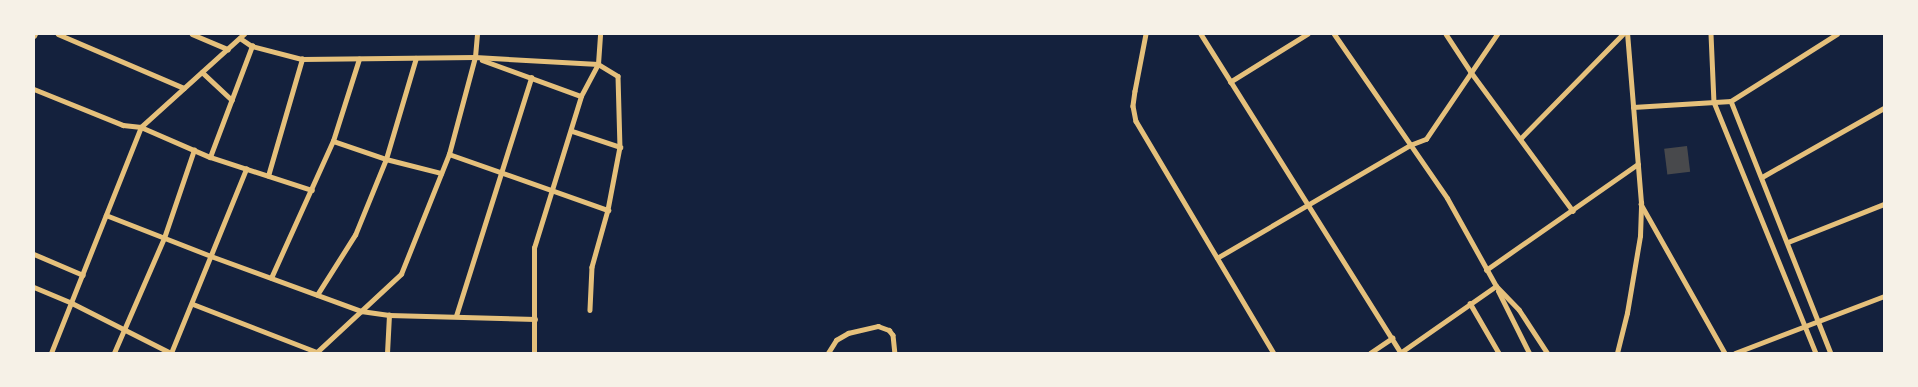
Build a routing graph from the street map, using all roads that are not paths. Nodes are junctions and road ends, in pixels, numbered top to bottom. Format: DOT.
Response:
graph roads {
  1 [pos="58,34"];
  2 [pos="192,34"];
  3 [pos="477,34"];
  4 [pos="600,34"];
  5 [pos="1146,34"];
  6 [pos="1200,34"];
  7 [pos="1307,34"];
  8 [pos="1334,34"];
  9 [pos="1446,34"];
  10 [pos="1497,34"];
  11 [pos="1625,34"];
  12 [pos="1711,34"];
  13 [pos="1837,34"];
  14 [pos="242,36"];
  15 [pos="252,46"];
  16 [pos="228,48"];
  17 [pos="416,58"];
  18 [pos="476,58"];
  19 [pos="302,59"];
  20 [pos="359,59"];
  21 [pos="598,64"];
  22 [pos="202,72"];
  23 [pos="1471,72"];
  24 [pos="531,78"];
  25 [pos="1230,82"];
  26 [pos="184,88"];
  27 [pos="34,89"];
  28 [pos="581,96"];
  29 [pos="232,100"];
  30 [pos="1731,101"];
  31 [pos="1714,102"];
  32 [pos="1633,107"];
  33 [pos="1884,108"];
  34 [pos="141,127"];
  35 [pos="572,131"];
  36 [pos="1521,138"];
  37 [pos="333,141"];
  38 [pos="1410,145"];
  39 [pos="620,147"];
  40 [pos="194,150"];
  41 [pos="449,154"];
  42 [pos="210,157"];
  43 [pos="386,159"];
  44 [pos="1638,164"];
  45 [pos="246,169"];
  46 [pos="501,172"];
  47 [pos="441,173"];
  48 [pos="268,176"];
  49 [pos="1762,177"];
  50 [pos="312,190"];
  51 [pos="553,190"];
  52 [pos="1640,203"];
  53 [pos="1884,204"];
  54 [pos="1307,206"];
  55 [pos="608,210"];
  56 [pos="1573,211"];
  57 [pos="106,215"];
  58 [pos="164,238"];
  59 [pos="1788,242"];
  60 [pos="34,254"];
  61 [pos="211,256"];
  62 [pos="1216,258"];
  63 [pos="1486,270"];
  64 [pos="83,275"];
  65 [pos="271,278"];
  66 [pos="1496,286"];
  67 [pos="34,287"];
  68 [pos="317,295"];
  69 [pos="1884,296"];
  70 [pos="72,303"];
  71 [pos="1470,303"];
  72 [pos="193,304"];
  73 [pos="590,310"];
  74 [pos="361,312"];
  75 [pos="389,315"];
  76 [pos="456,316"];
  77 [pos="535,319"];
  78 [pos="1818,322"];
  79 [pos="1806,327"];
  80 [pos="123,329"];
  81 [pos="1392,338"];
  82 [pos="51,353"];
  83 [pos="114,353"];
  84 [pos="172,353"];
  85 [pos="316,353"];
  86 [pos="387,353"];
  87 [pos="534,353"];
  88 [pos="828,353"];
  89 [pos="895,353"];
  90 [pos="1274,353"];
  91 [pos="1370,353"];
  92 [pos="1400,353"];
  93 [pos="1499,353"];
  94 [pos="1529,353"];
  95 [pos="1547,353"];
  96 [pos="1617,353"];
  97 [pos="1725,353"];
  98 [pos="1735,353"];
  99 [pos="1816,353"];
  100 [pos="1830,353"];
  1 -- 26 [label="street"];
  2 -- 16 [label="street"];
  3 -- 18 [label="street"];
  4 -- 21 [label="street"];
  5 -- 62 [label="street"];
  6 -- 25 [label="street"];
  7 -- 25 [label="street"];
  8 -- 38 [label="street"];
  9 -- 23 [label="street"];
  10 -- 23 [label="street"];
  11 -- 32 [label="street"];
  11 -- 36 [label="street"];
  12 -- 31 [label="street"];
  13 -- 30 [label="street"];
  14 -- 15 [label="street"];
  14 -- 16 [label="street"];
  15 -- 19 [label="street"];
  15 -- 29 [label="street"];
  16 -- 22 [label="street"];
  17 -- 18 [label="street"];
  17 -- 20 [label="street"];
  17 -- 43 [label="street"];
  18 -- 21 [label="street"];
  18 -- 24 [label="street"];
  18 -- 41 [label="street"];
  19 -- 20 [label="street"];
  19 -- 48 [label="street"];
  20 -- 37 [label="street"];
  21 -- 28 [label="street"];
  21 -- 39 [label="street"];
  22 -- 26 [label="street"];
  22 -- 29 [label="street"];
  23 -- 36 [label="street"];
  23 -- 38 [label="street"];
  24 -- 28 [label="street"];
  24 -- 46 [label="street"];
  25 -- 54 [label="street"];
  26 -- 34 [label="street"];
  27 -- 34 [label="street"];
  28 -- 35 [label="street"];
  29 -- 42 [label="street"];
  30 -- 31 [label="street"];
  30 -- 49 [label="street"];
  31 -- 32 [label="street"];
  31 -- 79 [label="street"];
  32 -- 44 [label="street"];
  33 -- 49 [label="street"];
  34 -- 40 [label="street"];
  34 -- 57 [label="street"];
  35 -- 39 [label="street"];
  35 -- 51 [label="street"];
  36 -- 56 [label="street"];
  37 -- 43 [label="street"];
  37 -- 50 [label="street"];
  38 -- 54 [label="street"];
  38 -- 63 [label="street"];
  39 -- 55 [label="street"];
  40 -- 42 [label="street"];
  40 -- 58 [label="street"];
  41 -- 46 [label="street"];
  41 -- 47 [label="street"];
  42 -- 45 [label="street"];
  43 -- 47 [label="street"];
  43 -- 68 [label="street"];
  44 -- 52 [label="street"];
  44 -- 56 [label="street"];
  45 -- 48 [label="street"];
  45 -- 61 [label="street"];
  46 -- 51 [label="street"];
  46 -- 76 [label="street"];
  47 -- 74 [label="street"];
  48 -- 50 [label="street"];
  49 -- 59 [label="street"];
  50 -- 65 [label="street"];
  51 -- 55 [label="street"];
  51 -- 77 [label="street"];
  52 -- 96 [label="street"];
  52 -- 97 [label="street"];
  53 -- 59 [label="street"];
  54 -- 62 [label="street"];
  54 -- 81 [label="street"];
  55 -- 73 [label="street"];
  56 -- 63 [label="street"];
  57 -- 58 [label="street"];
  57 -- 64 [label="street"];
  58 -- 61 [label="street"];
  58 -- 80 [label="street"];
  59 -- 78 [label="street"];
  60 -- 64 [label="street"];
  61 -- 65 [label="street"];
  61 -- 72 [label="street"];
  62 -- 90 [label="street"];
  63 -- 66 [label="street"];
  64 -- 70 [label="street"];
  65 -- 68 [label="street"];
  66 -- 71 [label="street"];
  66 -- 94 [label="street"];
  66 -- 95 [label="street"];
  67 -- 70 [label="street"];
  68 -- 74 [label="street"];
  69 -- 78 [label="street"];
  70 -- 80 [label="street"];
  70 -- 82 [label="street"];
  71 -- 92 [label="street"];
  71 -- 93 [label="street"];
  72 -- 84 [label="street"];
  72 -- 85 [label="street"];
  74 -- 75 [label="street"];
  74 -- 85 [label="street"];
  75 -- 76 [label="street"];
  75 -- 86 [label="street"];
  76 -- 77 [label="street"];
  77 -- 87 [label="street"];
  78 -- 79 [label="street"];
  78 -- 100 [label="street"];
  79 -- 98 [label="street"];
  79 -- 99 [label="street"];
  80 -- 83 [label="street"];
  80 -- 84 [label="street"];
  81 -- 91 [label="street"];
  81 -- 92 [label="street"];
  88 -- 89 [label="street"];
}
